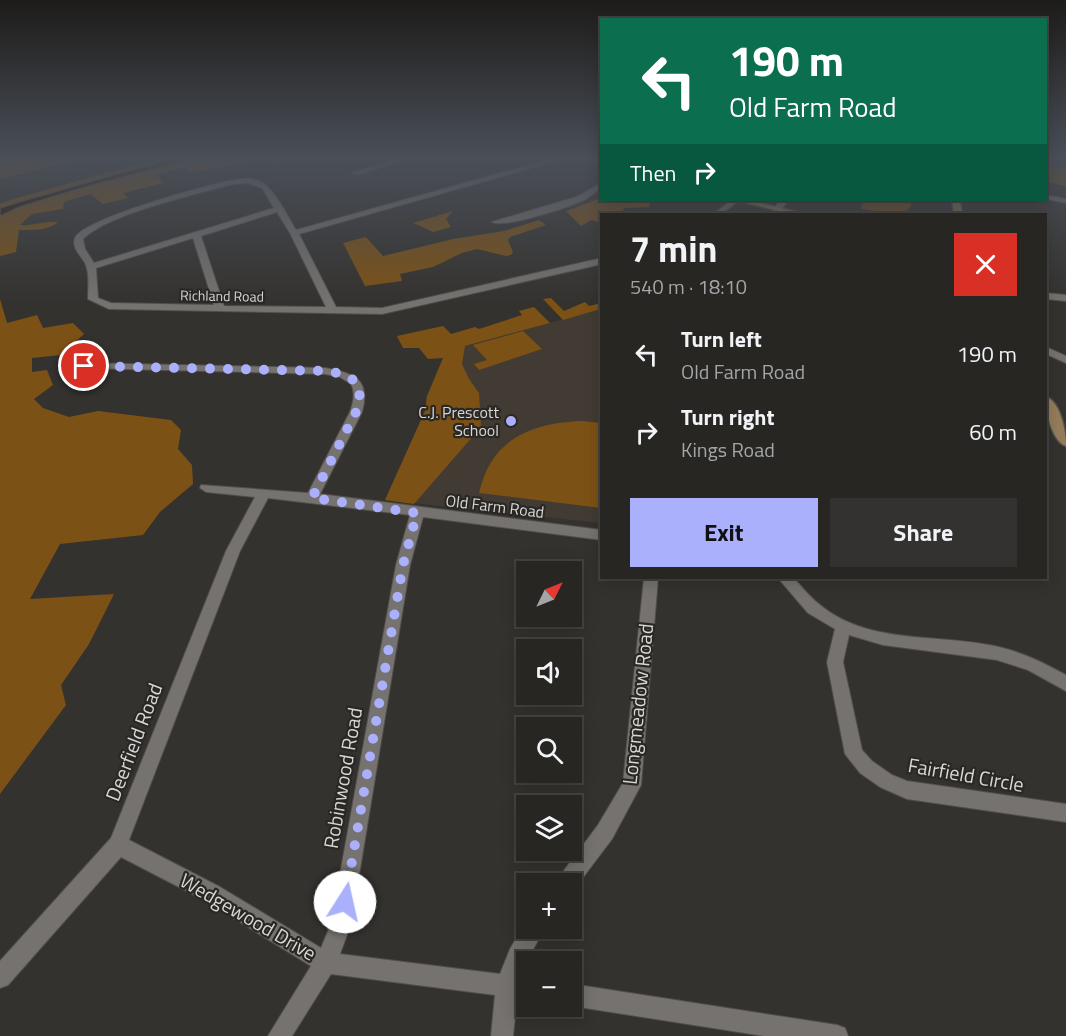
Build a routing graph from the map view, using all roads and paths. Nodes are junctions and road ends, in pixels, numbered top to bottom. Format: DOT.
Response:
graph roads {
  1 [pos="156,205"];
  2 [pos="278,205"];
  3 [pos="395,205"];
  4 [pos="559,205"];
  5 [pos="764,205"];
  6 [pos="780,205"];
  7 [pos="777,208"];
  8 [pos="280,209"];
  9 [pos="797,213"];
  10 [pos="496,222"];
  11 [pos="294,233"];
  12 [pos="197,236"];
  13 [pos="600,261"];
  14 [pos="91,267"];
  15 [pos="1047,296"];
  16 [pos="1066,298"];
  17 [pos="220,309"];
  18 [pos="333,311"];
  19 [pos="1047,350"];
  20 [pos="1066,360"];
  21 [pos="84,366"];
  22 [pos="1047,403"];
  23 [pos="1066,442"];
  24 [pos="206,488"];
  25 [pos="264,493"];
  26 [pos="312,498"];
  27 [pos="417,513"];
  28 [pos="600,535"];
  29 [pos="651,579"];
  30 [pos="786,579"];
  31 [pos="843,628"];
  32 [pos="1066,684"];
  33 [pos="1066,813"];
  34 [pos="118,845"];
  35 [pos="574,873"];
  36 [pos="326,963"];
  37 [pos="0,977"];
  38 [pos="516,986"];
  39 [pos="516,989"];
  40 [pos="582,996"];
  41 [pos="279,1036"];
  42 [pos="501,1036"];
  43 [pos="837,1036"];
  1 -- 14 [label="street, Richland Road"];
  2 -- 8 [label="street, Richland Road"];
  3 -- 11 [label="street"];
  4 -- 10 [label="street"];
  5 -- 7 [label="main road"];
  6 -- 7 [label="street"];
  7 -- 9 [label="main road"];
  8 -- 11 [label="street"];
  8 -- 12 [label="street"];
  11 -- 18 [label="street"];
  12 -- 14 [label="street"];
  12 -- 17 [label="street"];
  13 -- 18 [label="street, Richland Road"];
  14 -- 17 [label="street, Richland Road"];
  15 -- 16 [label="street"];
  17 -- 18 [label="street, Richland Road"];
  19 -- 20 [label="street"];
  21 -- 26 [label="street"];
  22 -- 23 [label="main road"];
  24 -- 25 [label="street, Old Farm Road"];
  25 -- 26 [label="street, Old Farm Road"];
  25 -- 34 [label="street, Deerfield Road"];
  26 -- 27 [label="street, Old Farm Road"];
  27 -- 28 [label="street, Old Farm Road"];
  27 -- 36 [label="street, Robinwood Road"];
  29 -- 35 [label="street, Longmeadow Road"];
  30 -- 31 [label="street"];
  31 -- 32 [label="street"];
  31 -- 33 [label="street, Fairfield Circle"];
  34 -- 36 [label="street, Wedgewood Drive"];
  34 -- 37 [label="street, Deerfield Road"];
  36 -- 38 [label="street, Wedgewood Drive"];
  36 -- 41 [label="street, Robinwood Road"];
  39 -- 42 [label="street"];
  40 -- 43 [label="street"];
}
